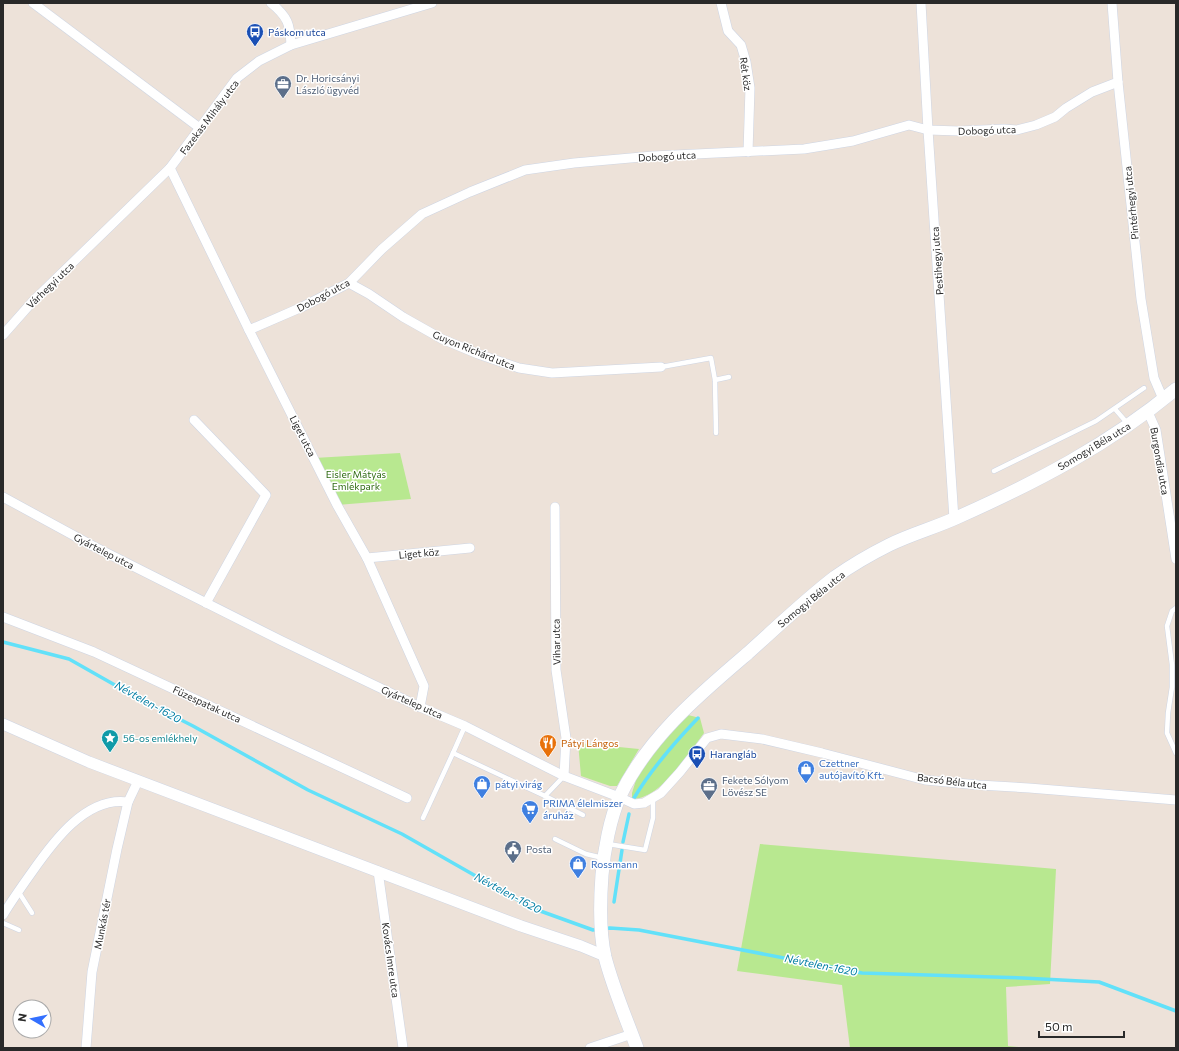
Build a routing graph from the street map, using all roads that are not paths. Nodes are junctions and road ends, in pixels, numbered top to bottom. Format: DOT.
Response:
graph roads {
  1 [pos="34,3"];
  2 [pos="271,3"];
  3 [pos="432,3"];
  4 [pos="720,3"];
  5 [pos="921,3"];
  6 [pos="1112,3"];
  7 [pos="291,46"];
  8 [pos="1118,82"];
  9 [pos="201,129"];
  10 [pos="928,130"];
  11 [pos="748,152"];
  12 [pos="170,168"];
  13 [pos="100,237"];
  14 [pos="349,283"];
  15 [pos="249,330"];
  16 [pos="3,335"];
  17 [pos="660,367"];
  18 [pos="729,377"];
  19 [pos="715,380"];
  20 [pos="1144,388"];
  21 [pos="1176,389"];
  22 [pos="1163,399"];
  23 [pos="1115,409"];
  24 [pos="1148,412"];
  25 [pos="194,420"];
  26 [pos="1129,425"];
  27 [pos="716,433"];
  28 [pos="994,471"];
  29 [pos="3,497"];
  30 [pos="555,507"];
  31 [pos="954,519"];
  32 [pos="470,548"];
  33 [pos="367,558"];
  34 [pos="1176,559"];
  35 [pos="206,603"];
  36 [pos="1176,608"];
  37 [pos="3,617"];
  38 [pos="420,707"];
  39 [pos="3,724"];
  40 [pos="466,726"];
  41 [pos="453,753"];
  42 [pos="1176,753"];
  43 [pos="564,776"];
  44 [pos="138,781"];
  45 [pos="545,796"];
  46 [pos="619,797"];
  47 [pos="407,798"];
  48 [pos="653,798"];
  49 [pos="1176,800"];
  50 [pos="128,802"];
  51 [pos="584,815"];
  52 [pos="423,818"];
  53 [pos="555,839"];
  54 [pos="606,843"];
  55 [pos="603,858"];
  56 [pos="378,871"];
  57 [pos="18,891"];
  58 [pos="32,913"];
  59 [pos="3,915"];
  60 [pos="3,923"];
  61 [pos="19,930"];
  62 [pos="604,949"];
  63 [pos="632,1034"];
  64 [pos="86,1048"];
  65 [pos="403,1048"];
  66 [pos="590,1048"];
  67 [pos="637,1048"];
  1 -- 9 [label="street"];
  2 -- 7 [label="street"];
  3 -- 7 [label="street, Fazekas Mihály utca"];
  4 -- 11 [label="street, Rét köz"];
  5 -- 10 [label="street, Pestihegyi utca"];
  6 -- 8 [label="street, Pintérhegyi utca"];
  7 -- 9 [label="street, Fazekas Mihály utca"];
  8 -- 10 [label="street, Dobogó utca"];
  8 -- 22 [label="street, Pintérhegyi utca"];
  9 -- 12 [label="street, Fazekas Mihály utca"];
  10 -- 11 [label="street, Dobogó utca"];
  10 -- 31 [label="street, Pestihegyi utca"];
  11 -- 14 [label="street, Dobogó utca"];
  12 -- 13 [label="street, Fazekas Mihály utca"];
  12 -- 15 [label="street, Liget utca"];
  13 -- 16 [label="street, Várhegyi utca"];
  14 -- 15 [label="street, Dobogó utca"];
  14 -- 17 [label="street, Guyon Richárd utca"];
  15 -- 33 [label="street, Liget utca"];
  17 -- 19 [label="lane"];
  18 -- 19 [label="lane"];
  19 -- 27 [label="lane"];
  20 -- 23 [label="lane"];
  21 -- 22 [label="main road, Somogyi Béla utca"];
  22 -- 24 [label="main road, Somogyi Béla utca"];
  23 -- 26 [label="lane"];
  23 -- 28 [label="lane"];
  24 -- 26 [label="main road, Somogyi Béla utca"];
  24 -- 34 [label="street, Burgondia utca"];
  25 -- 35 [label="street"];
  26 -- 31 [label="main road, Somogyi Béla utca"];
  29 -- 35 [label="street, Gyártelep utca"];
  30 -- 43 [label="street, Vihar utca"];
  31 -- 46 [label="main road, Somogyi Béla utca"];
  32 -- 33 [label="street, Liget köz"];
  33 -- 38 [label="street, Liget utca"];
  35 -- 38 [label="street, Gyártelep utca"];
  36 -- 42 [label="lane"];
  37 -- 47 [label="street, Füzespatak utca"];
  38 -- 40 [label="street, Gyártelep utca"];
  39 -- 44 [label="street"];
  40 -- 41 [label="lane"];
  40 -- 43 [label="street, Gyártelep utca"];
  41 -- 45 [label="lane"];
  41 -- 52 [label="lane"];
  43 -- 45 [label="lane"];
  43 -- 46 [label="street, Gyártelep utca"];
  44 -- 50 [label="street, Munkás tér"];
  44 -- 56 [label="street"];
  45 -- 51 [label="lane"];
  46 -- 48 [label="street, Bacsó Béla utca"];
  46 -- 54 [label="main road, Somogyi Béla utca"];
  48 -- 49 [label="street, Bacsó Béla utca"];
  48 -- 54 [label="lane"];
  50 -- 57 [label="street"];
  50 -- 64 [label="street, Munkás tér"];
  53 -- 55 [label="lane"];
  54 -- 55 [label="main road, Somogyi Béla utca"];
  55 -- 62 [label="main road, Somogyi Béla utca"];
  56 -- 62 [label="street"];
  56 -- 65 [label="street, Kovács Imre utca"];
  57 -- 58 [label="lane"];
  57 -- 59 [label="street"];
  60 -- 61 [label="lane"];
  62 -- 63 [label="main road, Somogyi Béla utca"];
  63 -- 66 [label="street"];
  63 -- 67 [label="main road, Somogyi Béla utca"];
}
